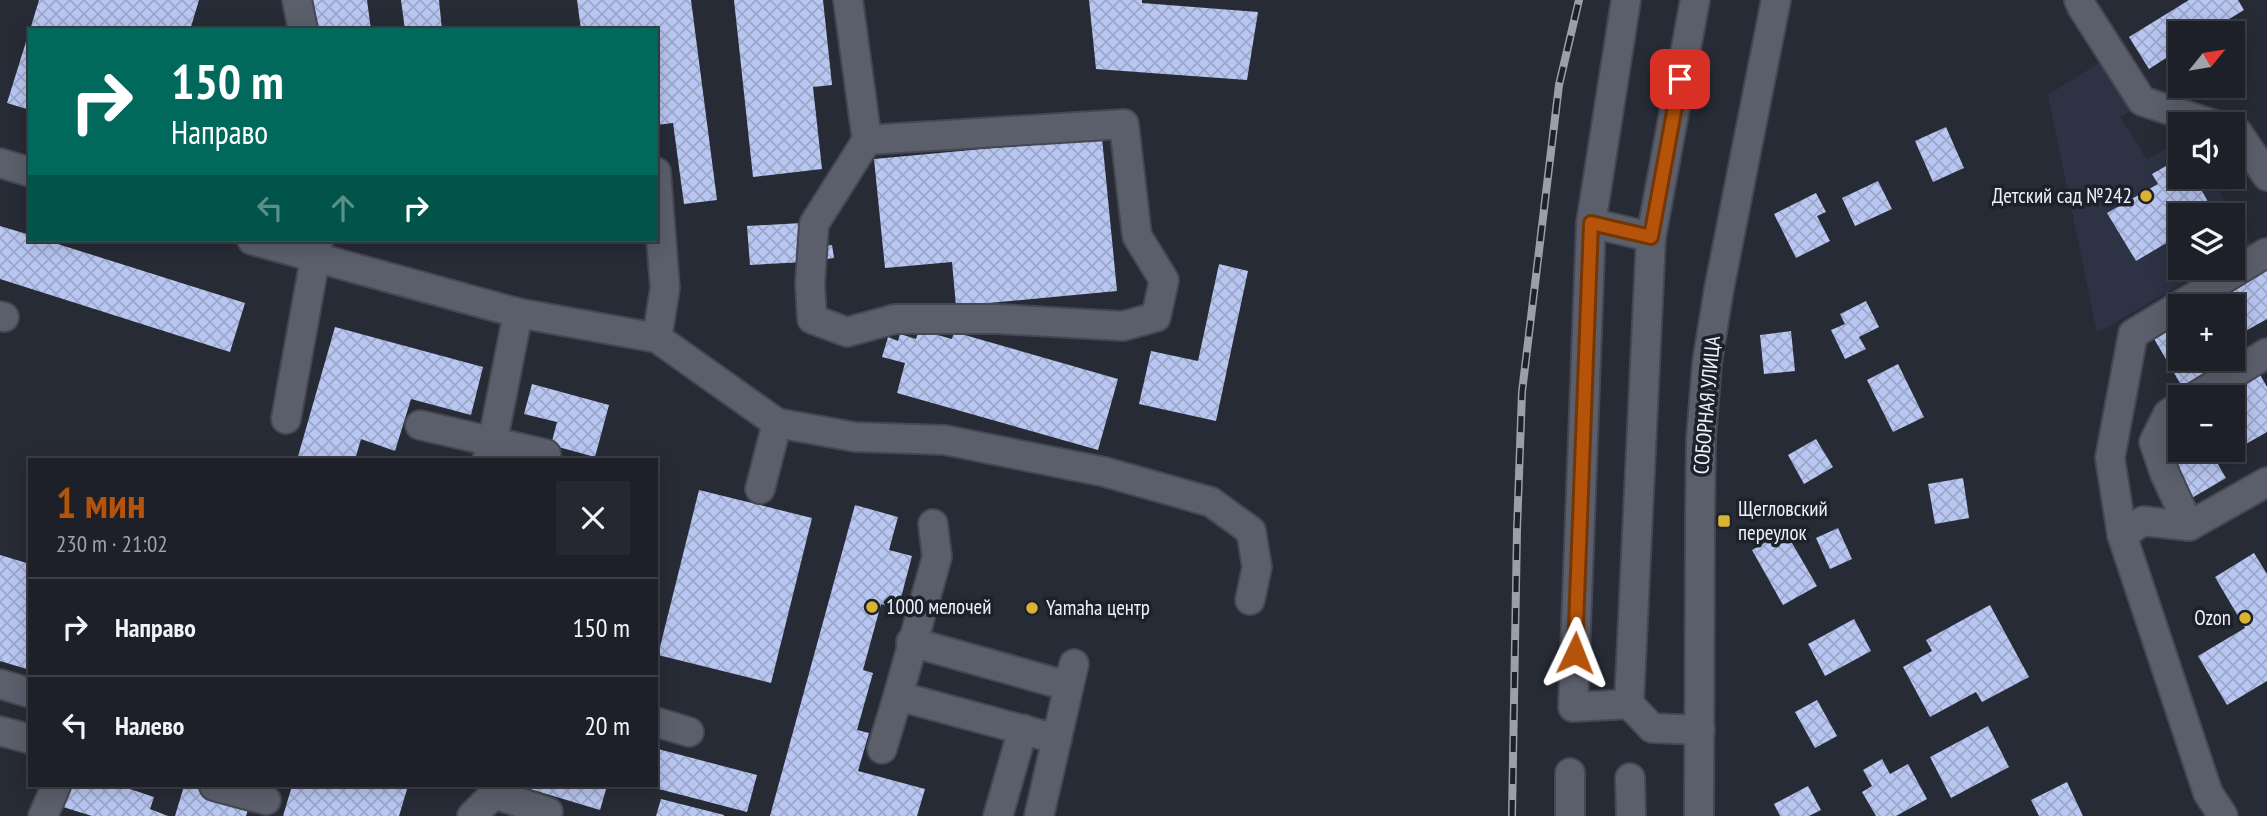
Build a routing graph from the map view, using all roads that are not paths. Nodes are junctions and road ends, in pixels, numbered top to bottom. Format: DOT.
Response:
graph roads {
  1 [pos="298,0"];
  2 [pos="848,0"];
  3 [pos="1626,0"];
  4 [pos="1695,0"];
  5 [pos="1776,0"];
  6 [pos="2085,2"];
  7 [pos="303,28"];
  8 [pos="2175,112"];
  9 [pos="867,140"];
  10 [pos="2245,143"];
  11 [pos="0,163"];
  12 [pos="28,171"];
  13 [pos="2267,176"];
  14 [pos="658,198"];
  15 [pos="1591,223"];
  16 [pos="1651,237"];
  17 [pos="266,242"];
  18 [pos="316,249"];
  19 [pos="2266,253"];
  20 [pos="518,313"];
  21 [pos="657,338"];
  22 [pos="2267,353"];
  23 [pos="2215,385"];
  24 [pos="2168,414"];
  25 [pos="286,419"];
  26 [pos="777,423"];
  27 [pos="420,425"];
  28 [pos="490,450"];
  29 [pos="544,458"];
  30 [pos="2267,482"];
  31 [pos="760,489"];
  32 [pos="933,524"];
  33 [pos="2189,526"];
  34 [pos="2122,534"];
  35 [pos="1250,600"];
  36 [pos="911,642"];
  37 [pos="0,684"];
  38 [pos="28,692"];
  39 [pos="898,695"];
  40 [pos="1629,704"];
  41 [pos="658,723"];
  42 [pos="1023,729"];
  43 [pos="1700,730"];
  44 [pos="0,731"];
  45 [pos="689,732"];
  46 [pos="28,738"];
  47 [pos="1057,739"];
  48 [pos="882,749"];
  49 [pos="1570,773"];
  50 [pos="1630,778"];
  51 [pos="56,787"];
  52 [pos="218,787"];
  53 [pos="266,800"];
  54 [pos="548,812"];
  55 [pos="43,816"];
  56 [pos="472,816"];
  57 [pos="998,816"];
  58 [pos="1039,816"];
  59 [pos="1570,816"];
  60 [pos="1631,816"];
  61 [pos="1699,816"];
  62 [pos="2223,816"];
  1 -- 7 [label="street"];
  2 -- 9 [label="street"];
  3 -- 15 [label="street"];
  4 -- 16 [label="street"];
  5 -- 43 [label="street, СОБОРНАЯ УЛИЦА"];
  6 -- 8 [label="street"];
  9 -- 9 [label="street"];
  10 -- 13 [label="street"];
  11 -- 12 [label="street"];
  14 -- 21 [label="street"];
  15 -- 16 [label="street"];
  15 -- 40 [label="street"];
  16 -- 40 [label="street"];
  17 -- 18 [label="street"];
  18 -- 20 [label="street"];
  18 -- 25 [label="street"];
  19 -- 34 [label="street"];
  20 -- 21 [label="street"];
  20 -- 28 [label="street"];
  21 -- 26 [label="street"];
  22 -- 23 [label="street"];
  24 -- 33 [label="street"];
  26 -- 31 [label="street"];
  26 -- 35 [label="street"];
  27 -- 28 [label="street"];
  28 -- 29 [label="street"];
  30 -- 33 [label="street"];
  32 -- 36 [label="street"];
  33 -- 34 [label="street"];
  34 -- 62 [label="street"];
  36 -- 39 [label="street"];
  36 -- 47 [label="street"];
  37 -- 38 [label="street"];
  39 -- 42 [label="street"];
  39 -- 48 [label="street"];
  40 -- 43 [label="street"];
  41 -- 45 [label="street"];
  42 -- 47 [label="street"];
  42 -- 57 [label="street"];
  43 -- 61 [label="street, СОБОРНАЯ УЛИЦА"];
  44 -- 46 [label="street"];
  47 -- 58 [label="street"];
  49 -- 59 [label="street"];
  50 -- 60 [label="street"];
  51 -- 55 [label="street"];
  52 -- 53 [label="street"];
  54 -- 56 [label="street"];
}
